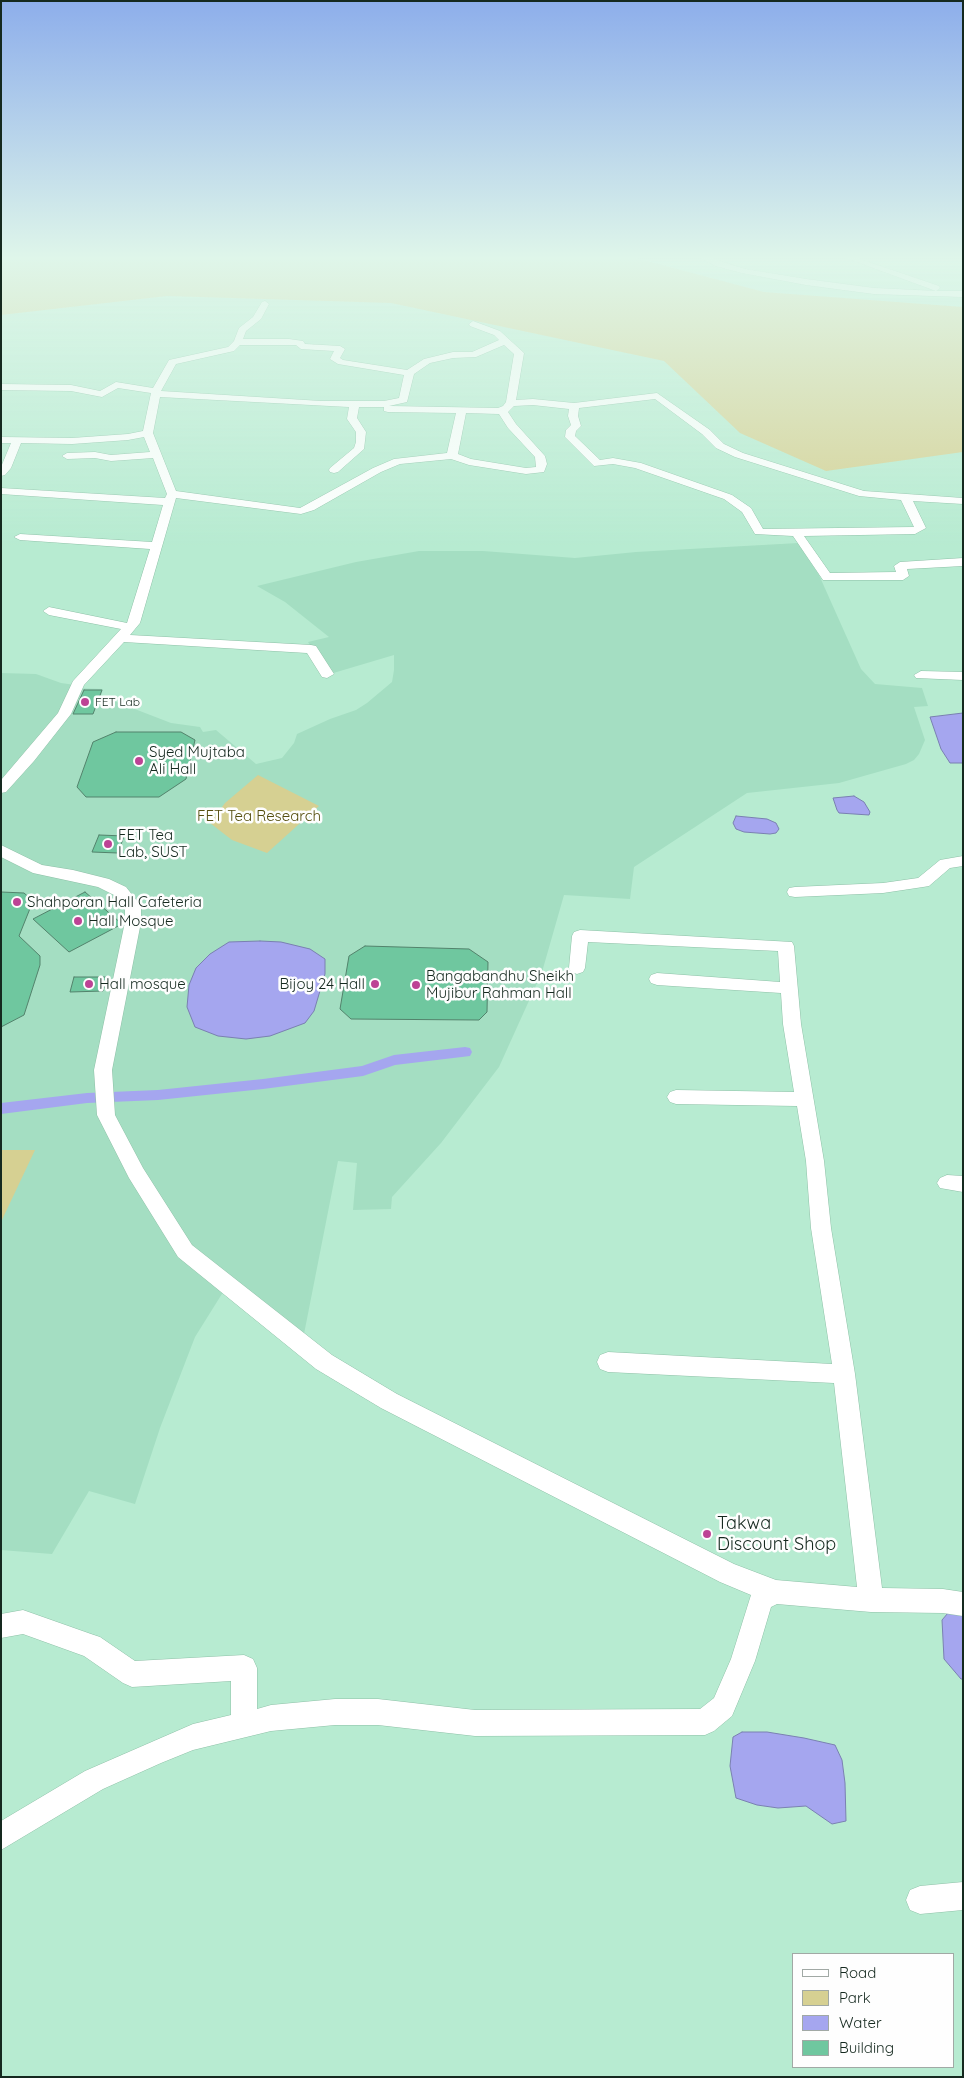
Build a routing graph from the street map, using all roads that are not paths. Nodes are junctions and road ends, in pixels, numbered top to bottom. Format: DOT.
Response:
graph roads {
  1 [pos="204,355"];
  2 [pos="338,355"];
  3 [pos="473,355"];
  4 [pos="519,355"];
  5 [pos="409,373"];
  6 [pos="1,387"];
  7 [pos="156,392"];
  8 [pos="384,404"];
  9 [pos="354,405"];
  10 [pos="509,405"];
  11 [pos="574,406"];
  12 [pos="461,411"];
  13 [pos="148,433"];
  14 [pos="1,440"];
  15 [pos="17,440"];
  16 [pos="157,455"];
  17 [pos="67,456"];
  18 [pos="452,456"];
  19 [pos="334,470"];
  20 [pos="1,473"];
  21 [pos="1,491"];
  22 [pos="905,496"];
  23 [pos="171,498"];
  24 [pos="963,501"];
  25 [pos="796,533"];
  26 [pos="20,537"];
  27 [pos="157,546"];
  28 [pos="963,562"];
  29 [pos="49,610"];
  30 [pos="126,632"];
  31 [pos="327,674"];
  32 [pos="921,675"];
  33 [pos="963,676"];
  34 [pos="1,789"];
  35 [pos="1,850"];
  36 [pos="963,861"];
  37 [pos="795,892"];
  38 [pos="577,968"];
  39 [pos="657,979"];
  40 [pos="788,988"];
  41 [pos="676,1097"];
  42 [pos="803,1099"];
  43 [pos="608,1362"];
  44 [pos="844,1374"];
  45 [pos="776,1592"];
  46 [pos="871,1600"];
  47 [pos="963,1604"];
  48 [pos="1,1626"];
  49 [pos="244,1725"];
  50 [pos="1,1837"];
  51 [pos="963,1896"];
  52 [pos="920,1900"];
  1 -- 7 [label="street"];
  2 -- 5 [label="street"];
  3 -- 5 [label="street"];
  4 -- 10 [label="street"];
  5 -- 8 [label="street"];
  6 -- 7 [label="street"];
  7 -- 9 [label="street"];
  7 -- 13 [label="street"];
  8 -- 9 [label="street"];
  8 -- 12 [label="street"];
  9 -- 19 [label="street"];
  10 -- 11 [label="street"];
  10 -- 12 [label="street"];
  10 -- 18 [label="street"];
  11 -- 22 [label="street"];
  11 -- 25 [label="street"];
  12 -- 18 [label="street"];
  13 -- 15 [label="street"];
  13 -- 16 [label="street"];
  14 -- 15 [label="street"];
  15 -- 20 [label="street"];
  16 -- 17 [label="street"];
  16 -- 23 [label="street"];
  18 -- 23 [label="street"];
  21 -- 23 [label="street"];
  22 -- 24 [label="street"];
  22 -- 25 [label="street"];
  23 -- 27 [label="street"];
  25 -- 28 [label="street"];
  26 -- 27 [label="street"];
  27 -- 30 [label="street"];
  29 -- 30 [label="street"];
  30 -- 31 [label="street"];
  30 -- 34 [label="street"];
  32 -- 33 [label="street"];
  35 -- 45 [label="street"];
  36 -- 37 [label="street"];
  38 -- 40 [label="street"];
  39 -- 40 [label="street"];
  40 -- 42 [label="street"];
  41 -- 42 [label="street"];
  42 -- 44 [label="street"];
  43 -- 44 [label="street"];
  44 -- 46 [label="street"];
  45 -- 46 [label="street"];
  45 -- 49 [label="street"];
  46 -- 47 [label="street"];
  48 -- 49 [label="street"];
  49 -- 50 [label="street"];
  51 -- 52 [label="street"];
}
